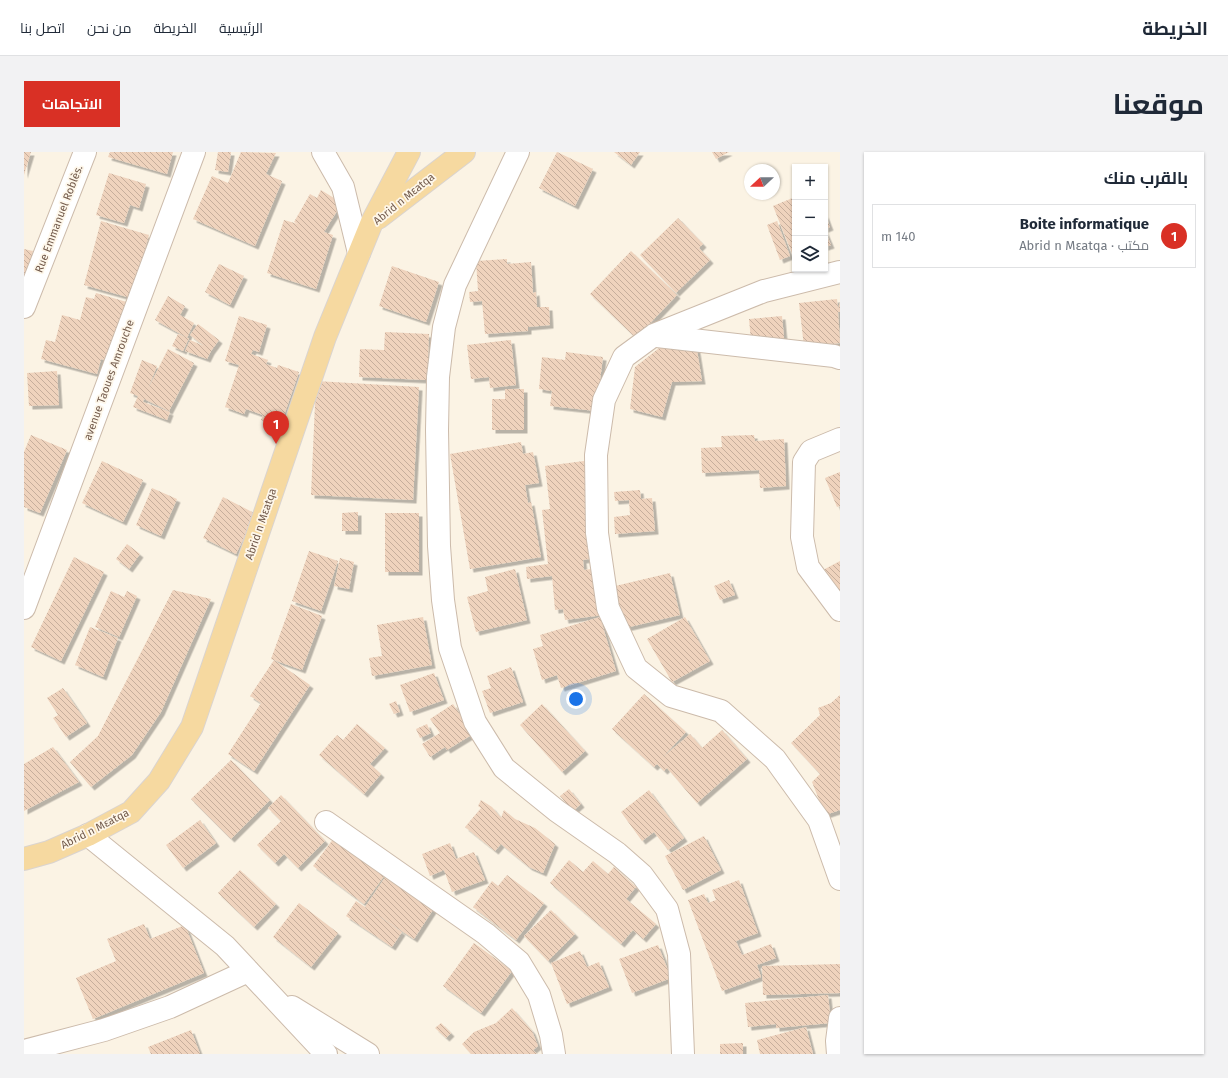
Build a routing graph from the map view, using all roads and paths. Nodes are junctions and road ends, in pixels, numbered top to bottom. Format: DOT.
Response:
graph roads {
  1 [pos="85,152"];
  2 [pos="194,152"];
  3 [pos="323,152"];
  4 [pos="410,152"];
  5 [pos="464,152"];
  6 [pos="518,152"];
  7 [pos="372,222"];
  8 [pos="359,253"];
  9 [pos="840,272"];
  10 [pos="24,307"];
  11 [pos="654,335"];
  12 [pos="840,358"];
  13 [pos="840,439"];
  14 [pos="24,608"];
  15 [pos="840,610"];
  16 [pos="326,822"];
  17 [pos="88,835"];
  18 [pos="24,859"];
  19 [pos="840,879"];
  20 [pos="248,971"];
  21 [pos="268,992"];
  22 [pos="840,1018"];
  23 [pos="24,1051"];
  24 [pos="326,1054"];
  25 [pos="368,1054"];
  26 [pos="554,1054"];
  27 [pos="682,1054"];
  28 [pos="838,1054"];
  1 -- 10 [label="street, Rue Emmanuel Roblès."];
  2 -- 14 [label="street, avenue Taoues Amrouche"];
  3 -- 8 [label="street"];
  4 -- 7 [label="main road"];
  5 -- 7 [label="main road, Abrid n Mɛatqa"];
  6 -- 27 [label="street"];
  7 -- 8 [label="main road, Abrid n Mɛatqa"];
  8 -- 17 [label="main road, Abrid n Mɛatqa"];
  9 -- 11 [label="street"];
  11 -- 12 [label="street"];
  11 -- 19 [label="street"];
  13 -- 15 [label="street"];
  16 -- 26 [label="street"];
  17 -- 18 [label="main road, Abrid n Mɛatqa"];
  17 -- 20 [label="street"];
  20 -- 21 [label="street"];
  20 -- 23 [label="street"];
  21 -- 24 [label="street"];
  21 -- 25 [label="street"];
  22 -- 28 [label="street"];
}
